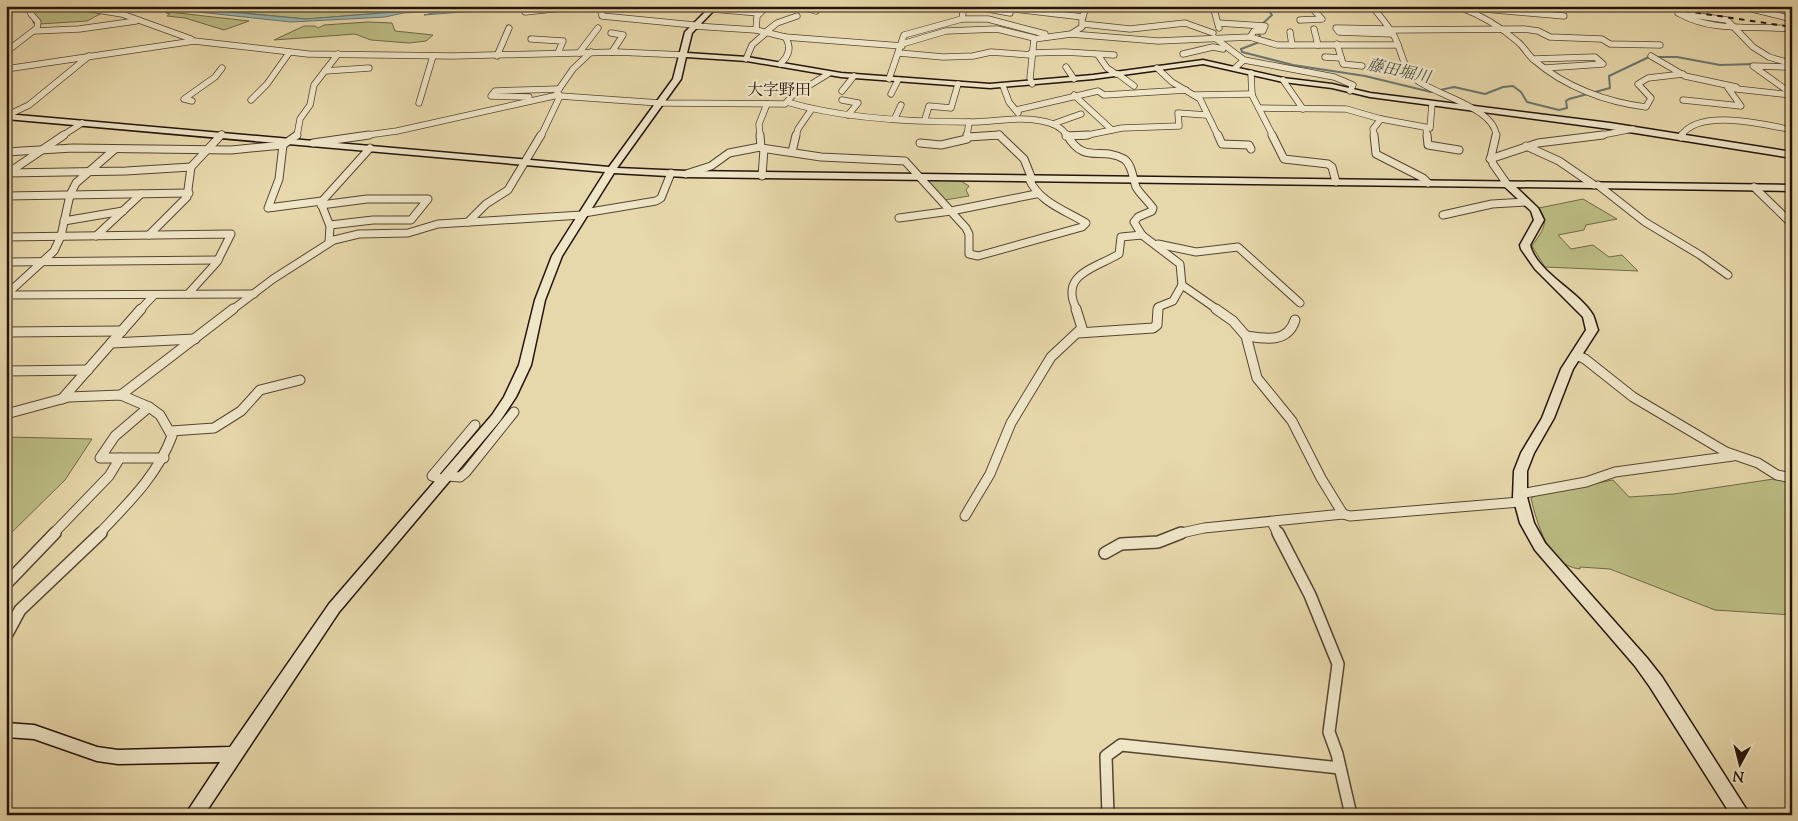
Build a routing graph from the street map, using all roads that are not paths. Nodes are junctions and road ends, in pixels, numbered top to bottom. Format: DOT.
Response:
graph roads {
  1 [pos="29,6"];
  2 [pos="73,6"];
  3 [pos="581,6"];
  4 [pos="600,6"];
  5 [pos="694,6"];
  6 [pos="766,6"];
  7 [pos="798,6"];
  8 [pos="964,6"];
  9 [pos="1085,6"];
  10 [pos="1213,6"];
  11 [pos="1310,6"];
  12 [pos="1372,6"];
  13 [pos="1459,6"];
  14 [pos="1751,6"];
  15 [pos="1741,7"];
  16 [pos="713,8"];
  17 [pos="730,8"];
  18 [pos="1006,8"];
  19 [pos="988,9"];
  20 [pos="1023,10"];
  21 [pos="816,11"];
  22 [pos="525,12"];
  23 [pos="759,13"];
  24 [pos="1018,14"];
  25 [pos="797,16"];
  26 [pos="1564,16"];
  27 [pos="1083,17"];
  28 [pos="962,19"];
  29 [pos="1792,19"];
  30 [pos="1300,20"];
  31 [pos="136,21"];
  32 [pos="1218,23"];
  33 [pos="1005,24"];
  34 [pos="1083,24"];
  35 [pos="694,26"];
  36 [pos="509,28"];
  37 [pos="598,28"];
  38 [pos="1314,29"];
  39 [pos="1499,29"];
  40 [pos="1735,29"];
  41 [pos="1792,29"];
  42 [pos="756,30"];
  43 [pos="34,31"];
  44 [pos="768,31"];
  45 [pos="1391,31"];
  46 [pos="1290,32"];
  47 [pos="611,33"];
  48 [pos="1071,34"];
  49 [pos="1052,35"];
  50 [pos="1214,36"];
  51 [pos="785,37"];
  52 [pos="1250,37"];
  53 [pos="1034,38"];
  54 [pos="531,39"];
  55 [pos="1262,40"];
  56 [pos="201,41"];
  57 [pos="1176,42"];
  58 [pos="1337,44"];
  59 [pos="902,45"];
  60 [pos="1292,45"];
  61 [pos="1318,45"];
  62 [pos="1398,45"];
  63 [pos="1660,45"];
  64 [pos="6,52"];
  65 [pos="590,52"];
  66 [pos="612,52"];
  67 [pos="1235,52"];
  68 [pos="289,53"];
  69 [pos="579,53"];
  70 [pos="899,53"];
  71 [pos="338,54"];
  72 [pos="558,54"];
  73 [pos="1031,54"];
  74 [pos="1183,54"];
  75 [pos="684,55"];
  76 [pos="1098,55"];
  77 [pos="1114,55"];
  78 [pos="89,56"];
  79 [pos="433,56"];
  80 [pos="497,56"];
  81 [pos="1325,57"];
  82 [pos="1652,57"];
  83 [pos="1341,58"];
  84 [pos="746,59"];
  85 [pos="1533,59"];
  86 [pos="1244,60"];
  87 [pos="1188,63"];
  88 [pos="780,64"];
  89 [pos="1792,64"];
  90 [pos="1362,66"];
  91 [pos="1066,67"];
  92 [pos="222,68"];
  93 [pos="369,68"];
  94 [pos="1157,68"];
  95 [pos="1235,68"];
  96 [pos="1545,68"];
  97 [pos="6,69"];
  98 [pos="1792,70"];
  99 [pos="325,71"];
  100 [pos="1293,71"];
  101 [pos="1251,73"];
  102 [pos="828,74"];
  103 [pos="1117,74"];
  104 [pos="1683,74"];
  105 [pos="854,76"];
  106 [pos="894,79"];
  107 [pos="1074,79"];
  108 [pos="1285,80"];
  109 [pos="958,84"];
  110 [pos="1032,84"];
  111 [pos="1003,86"];
  112 [pos="1134,86"];
  113 [pos="1738,89"];
  114 [pos="1186,90"];
  115 [pos="842,91"];
  116 [pos="1350,91"];
  117 [pos="1438,91"];
  118 [pos="1585,92"];
  119 [pos="559,93"];
  120 [pos="891,94"];
  121 [pos="1252,94"];
  122 [pos="1792,94"];
  123 [pos="1074,95"];
  124 [pos="1194,95"];
  125 [pos="251,100"];
  126 [pos="532,100"];
  127 [pos="842,100"];
  128 [pos="1683,100"];
  129 [pos="192,101"];
  130 [pos="787,102"];
  131 [pos="419,103"];
  132 [pos="660,104"];
  133 [pos="767,104"];
  134 [pos="1432,104"];
  135 [pos="901,105"];
  136 [pos="1258,108"];
  137 [pos="1303,109"];
  138 [pos="1471,109"];
  139 [pos="811,110"];
  140 [pos="1016,110"];
  141 [pos="1081,114"];
  142 [pos="848,115"];
  143 [pos="1206,115"];
  144 [pos="6,116"];
  145 [pos="895,118"];
  146 [pos="1023,119"];
  147 [pos="1381,119"];
  148 [pos="925,120"];
  149 [pos="82,122"];
  150 [pos="969,122"];
  151 [pos="1053,124"];
  152 [pos="1426,128"];
  153 [pos="1633,129"];
  154 [pos="1112,130"];
  155 [pos="1792,130"];
  156 [pos="222,134"];
  157 [pos="370,136"];
  158 [pos="1066,136"];
  159 [pos="968,137"];
  160 [pos="1681,137"];
  161 [pos="288,143"];
  162 [pos="313,143"];
  163 [pos="920,143"];
  164 [pos="1526,146"];
  165 [pos="367,148"];
  166 [pos="762,148"];
  167 [pos="115,149"];
  168 [pos="1251,149"];
  169 [pos="205,150"];
  170 [pos="1459,150"];
  171 [pos="40,151"];
  172 [pos="6,152"];
  173 [pos="792,152"];
  174 [pos="1792,155"];
  175 [pos="1490,159"];
  176 [pos="527,162"];
  177 [pos="191,167"];
  178 [pos="611,170"];
  179 [pos="7,173"];
  180 [pos="88,173"];
  181 [pos="671,173"];
  182 [pos="686,174"];
  183 [pos="762,176"];
  184 [pos="918,177"];
  185 [pos="1031,179"];
  186 [pos="1134,180"];
  187 [pos="1336,182"];
  188 [pos="1428,183"];
  189 [pos="1507,184"];
  190 [pos="1596,185"];
  191 [pos="1754,187"];
  192 [pos="1792,188"];
  193 [pos="189,193"];
  194 [pos="140,194"];
  195 [pos="1036,194"];
  196 [pos="70,195"];
  197 [pos="9,196"];
  198 [pos="6,202"];
  199 [pos="1526,202"];
  200 [pos="322,203"];
  201 [pos="123,211"];
  202 [pos="951,212"];
  203 [pos="583,214"];
  204 [pos="1443,215"];
  205 [pos="899,218"];
  206 [pos="64,221"];
  207 [pos="468,222"];
  208 [pos="1792,224"];
  209 [pos="330,225"];
  210 [pos="149,235"];
  211 [pos="1142,235"];
  212 [pos="6,236"];
  213 [pos="61,236"];
  214 [pos="96,236"];
  215 [pos="330,242"];
  216 [pos="1154,244"];
  217 [pos="218,260"];
  218 [pos="45,261"];
  219 [pos="6,262"];
  220 [pos="1728,275"];
  221 [pos="1182,285"];
  222 [pos="154,294"];
  223 [pos="188,294"];
  224 [pos="254,294"];
  225 [pos="6,295"];
  226 [pos="1300,303"];
  227 [pos="1295,320"];
  228 [pos="122,331"];
  229 [pos="6,332"];
  230 [pos="1078,333"];
  231 [pos="1246,336"];
  232 [pos="195,340"];
  233 [pos="111,343"];
  234 [pos="1576,354"];
  235 [pos="6,370"];
  236 [pos="88,370"];
  237 [pos="300,380"];
  238 [pos="121,395"];
  239 [pos="62,400"];
  240 [pos="149,407"];
  241 [pos="514,412"];
  242 [pos="8,413"];
  243 [pos="476,425"];
  244 [pos="171,431"];
  245 [pos="1736,456"];
  246 [pos="120,458"];
  247 [pos="164,458"];
  248 [pos="446,478"];
  249 [pos="1792,478"];
  250 [pos="1520,498"];
  251 [pos="1343,514"];
  252 [pos="965,516"];
  253 [pos="1272,522"];
  254 [pos="1105,553"];
  255 [pos="6,584"];
  256 [pos="7,633"];
  257 [pos="6,730"];
  258 [pos="234,754"];
  259 [pos="1340,768"];
  260 [pos="194,815"];
  261 [pos="1108,815"];
  262 [pos="1351,815"];
  263 [pos="1741,815"];
  1 -- 43 [label="street"];
  2 -- 31 [label="street"];
  3 -- 22 [label="street"];
  4 -- 35 [label="street"];
  5 -- 16 [label="street"];
  6 -- 23 [label="street"];
  7 -- 21 [label="street"];
  8 -- 28 [label="street"];
  9 -- 27 [label="street"];
  10 -- 32 [label="street"];
  11 -- 30 [label="street"];
  12 -- 45 [label="street"];
  13 -- 26 [label="street"];
  13 -- 39 [label="street"];
  14 -- 15 [label="street"];
  15 -- 29 [label="street"];
  16 -- 17 [label="street"];
  16 -- 35 [label="street"];
  17 -- 23 [label="street"];
  18 -- 20 [label="street"];
  19 -- 24 [label="street"];
  20 -- 24 [label="street"];
  20 -- 27 [label="street"];
  23 -- 42 [label="street"];
  24 -- 33 [label="street"];
  25 -- 44 [label="street"];
  27 -- 34 [label="street"];
  28 -- 33 [label="street"];
  28 -- 59 [label="street"];
  31 -- 43 [label="street"];
  31 -- 56 [label="street"];
  32 -- 50 [label="street"];
  32 -- 52 [label="street"];
  33 -- 49 [label="street"];
  34 -- 48 [label="street"];
  34 -- 50 [label="street"];
  35 -- 42 [label="street"];
  35 -- 75 [label="street"];
  36 -- 80 [label="street"];
  37 -- 69 [label="street"];
  38 -- 61 [label="street"];
  39 -- 45 [label="street"];
  39 -- 63 [label="street"];
  39 -- 85 [label="street"];
  40 -- 40 [label="street"];
  40 -- 41 [label="street"];
  40 -- 89 [label="street"];
  42 -- 44 [label="street"];
  43 -- 64 [label="street"];
  44 -- 51 [label="street"];
  44 -- 84 [label="street"];
  45 -- 45 [label="street"];
  45 -- 62 [label="street"];
  46 -- 60 [label="street"];
  47 -- 66 [label="street"];
  48 -- 49 [label="street"];
  48 -- 57 [label="street"];
  49 -- 53 [label="street"];
  50 -- 52 [label="street"];
  50 -- 57 [label="street"];
  50 -- 67 [label="street"];
  51 -- 59 [label="street"];
  51 -- 88 [label="street"];
  52 -- 55 [label="street"];
  53 -- 59 [label="street"];
  53 -- 73 [label="street"];
  54 -- 72 [label="street"];
  55 -- 60 [label="street"];
  56 -- 68 [label="street"];
  56 -- 78 [label="street"];
  57 -- 74 [label="street"];
  58 -- 61 [label="street"];
  58 -- 62 [label="street"];
  58 -- 83 [label="street"];
  59 -- 70 [label="street"];
  60 -- 61 [label="street"];
  62 -- 117 [label="street"];
  65 -- 66 [label="street"];
  65 -- 69 [label="street"];
  65 -- 119 [label="street"];
  66 -- 75 [label="street"];
  67 -- 74 [label="street"];
  67 -- 86 [label="street"];
  68 -- 71 [label="street"];
  68 -- 125 [label="street"];
  69 -- 72 [label="street"];
  70 -- 73 [label="street"];
  70 -- 106 [label="street"];
  71 -- 79 [label="street"];
  71 -- 99 [label="street"];
  72 -- 80 [label="street"];
  73 -- 76 [label="street"];
  73 -- 110 [label="street"];
  74 -- 87 [label="street"];
  75 -- 84 [label="street"];
  75 -- 132 [label="street"];
  76 -- 77 [label="street"];
  76 -- 103 [label="street"];
  78 -- 97 [label="street"];
  78 -- 144 [label="street"];
  79 -- 80 [label="street"];
  79 -- 131 [label="street"];
  81 -- 83 [label="street"];
  82 -- 104 [label="street"];
  83 -- 90 [label="street"];
  84 -- 88 [label="street"];
  85 -- 96 [label="street"];
  85 -- 96 [label="street"];
  86 -- 95 [label="street"];
  86 -- 100 [label="street"];
  87 -- 94 [label="street"];
  87 -- 95 [label="street"];
  88 -- 102 [label="street"];
  91 -- 107 [label="street"];
  92 -- 129 [label="street"];
  93 -- 99 [label="street"];
  94 -- 103 [label="street"];
  94 -- 114 [label="street"];
  95 -- 101 [label="street"];
  96 -- 118 [label="street"];
  98 -- 122 [label="street"];
  99 -- 161 [label="street"];
  100 -- 108 [label="street"];
  100 -- 116 [label="street"];
  101 -- 108 [label="street"];
  101 -- 121 [label="street"];
  102 -- 105 [label="street"];
  102 -- 130 [label="street"];
  103 -- 107 [label="street"];
  103 -- 112 [label="street"];
  104 -- 113 [label="street"];
  104 -- 118 [label="street"];
  105 -- 106 [label="street"];
  105 -- 115 [label="street"];
  106 -- 109 [label="street"];
  106 -- 120 [label="street"];
  107 -- 110 [label="street"];
  108 -- 116 [label="street"];
  108 -- 137 [label="street"];
  109 -- 111 [label="street"];
  109 -- 148 [label="street"];
  110 -- 111 [label="street"];
  111 -- 140 [label="street"];
  113 -- 122 [label="street"];
  113 -- 128 [label="street"];
  114 -- 123 [label="street"];
  114 -- 124 [label="street"];
  116 -- 134 [label="street"];
  117 -- 138 [label="street"];
  119 -- 126 [label="street"];
  119 -- 126 [label="street"];
  119 -- 132 [label="street"];
  119 -- 176 [label="street"];
  121 -- 124 [label="street"];
  121 -- 136 [label="street"];
  123 -- 140 [label="street"];
  123 -- 154 [label="street"];
  124 -- 143 [label="street"];
  126 -- 157 [label="street"];
  127 -- 142 [label="street"];
  130 -- 133 [label="street"];
  130 -- 139 [label="street"];
  132 -- 133 [label="street"];
  132 -- 178 [label="street"];
  133 -- 166 [label="street"];
  134 -- 138 [label="street"];
  134 -- 152 [label="street"];
  135 -- 145 [label="street"];
  136 -- 137 [label="street"];
  136 -- 187 [label="street"];
  137 -- 147 [label="street"];
  138 -- 153 [label="street"];
  138 -- 175 [label="street"];
  139 -- 142 [label="street"];
  139 -- 173 [label="street"];
  140 -- 146 [label="street"];
  141 -- 151 [label="street"];
  142 -- 145 [label="street"];
  143 -- 154 [label="street"];
  143 -- 168 [label="street"];
  144 -- 149 [label="street"];
  145 -- 148 [label="street"];
  146 -- 150 [label="street"];
  146 -- 151 [label="street"];
  147 -- 152 [label="street"];
  147 -- 188 [label="street"];
  148 -- 150 [label="street"];
  149 -- 156 [label="street"];
  149 -- 171 [label="street"];
  150 -- 159 [label="street"];
  151 -- 158 [label="street"];
  152 -- 170 [label="street"];
  153 -- 160 [label="street"];
  153 -- 164 [label="street"];
  154 -- 158 [label="street"];
  155 -- 160 [label="street"];
  156 -- 161 [label="street"];
  156 -- 169 [label="street"];
  157 -- 162 [label="street"];
  157 -- 165 [label="street"];
  158 -- 186 [label="street"];
  159 -- 163 [label="street"];
  159 -- 185 [label="street"];
  160 -- 174 [label="street"];
  161 -- 162 [label="street"];
  161 -- 169 [label="street"];
  161 -- 200 [label="street"];
  162 -- 165 [label="street"];
  164 -- 175 [label="street"];
  164 -- 190 [label="street"];
  165 -- 176 [label="street"];
  165 -- 200 [label="street"];
  166 -- 173 [label="street"];
  166 -- 182 [label="street"];
  166 -- 183 [label="street"];
  167 -- 169 [label="street"];
  167 -- 171 [label="street"];
  167 -- 180 [label="street"];
  169 -- 177 [label="street"];
  171 -- 172 [label="street"];
  171 -- 179 [label="street"];
  173 -- 184 [label="street"];
  175 -- 189 [label="street"];
  176 -- 178 [label="street"];
  176 -- 207 [label="street"];
  177 -- 180 [label="street"];
  177 -- 193 [label="street"];
  178 -- 181 [label="street"];
  178 -- 203 [label="street"];
  179 -- 180 [label="street"];
  180 -- 196 [label="street"];
  181 -- 182 [label="street"];
  181 -- 203 [label="street"];
  182 -- 183 [label="street"];
  183 -- 184 [label="street"];
  184 -- 185 [label="street"];
  184 -- 202 [label="street"];
  185 -- 186 [label="street"];
  185 -- 195 [label="street"];
  186 -- 187 [label="street"];
  186 -- 211 [label="street"];
  187 -- 188 [label="street"];
  188 -- 189 [label="street"];
  189 -- 190 [label="street"];
  189 -- 199 [label="street"];
  190 -- 191 [label="street"];
  190 -- 220 [label="street"];
  191 -- 192 [label="street"];
  191 -- 208 [label="street"];
  193 -- 194 [label="street"];
  193 -- 210 [label="street"];
  194 -- 196 [label="street"];
  194 -- 201 [label="street"];
  195 -- 202 [label="street"];
  195 -- 202 [label="street"];
  196 -- 197 [label="street"];
  196 -- 206 [label="street"];
  197 -- 198 [label="street"];
  199 -- 204 [label="street"];
  199 -- 234 [label="street"];
  200 -- 209 [label="street"];
  200 -- 209 [label="street"];
  201 -- 206 [label="street"];
  201 -- 214 [label="street"];
  202 -- 205 [label="street"];
  203 -- 207 [label="street"];
  203 -- 248 [label="street"];
  206 -- 213 [label="street"];
  207 -- 215 [label="street"];
  209 -- 215 [label="street"];
  210 -- 214 [label="street"];
  210 -- 217 [label="street"];
  211 -- 216 [label="street"];
  211 -- 230 [label="street"];
  212 -- 213 [label="street"];
  213 -- 214 [label="street"];
  213 -- 218 [label="street"];
  215 -- 224 [label="street"];
  216 -- 221 [label="street"];
  216 -- 226 [label="street"];
  217 -- 218 [label="street"];
  217 -- 223 [label="street"];
  218 -- 219 [label="street"];
  218 -- 225 [label="street"];
  221 -- 230 [label="street"];
  221 -- 231 [label="street"];
  222 -- 223 [label="street"];
  222 -- 225 [label="street"];
  222 -- 228 [label="street"];
  223 -- 224 [label="street"];
  224 -- 232 [label="street"];
  227 -- 231 [label="street"];
  228 -- 229 [label="street"];
  228 -- 233 [label="street"];
  230 -- 252 [label="street"];
  231 -- 251 [label="street"];
  232 -- 233 [label="street"];
  232 -- 238 [label="street"];
  233 -- 236 [label="street"];
  234 -- 245 [label="street"];
  234 -- 250 [label="street"];
  235 -- 236 [label="street"];
  236 -- 239 [label="street"];
  237 -- 244 [label="street"];
  238 -- 239 [label="street"];
  238 -- 240 [label="street"];
  239 -- 242 [label="street"];
  240 -- 244 [label="street"];
  240 -- 246 [label="street"];
  241 -- 248 [label="street"];
  243 -- 248 [label="street"];
  244 -- 247 [label="street"];
  245 -- 249 [label="street"];
  245 -- 250 [label="street"];
  246 -- 247 [label="street"];
  246 -- 255 [label="street"];
  247 -- 256 [label="street"];
  248 -- 258 [label="street"];
  250 -- 251 [label="street"];
  250 -- 263 [label="street"];
  251 -- 253 [label="street"];
  253 -- 254 [label="street"];
  253 -- 259 [label="street"];
  257 -- 258 [label="street"];
  258 -- 260 [label="street"];
  259 -- 261 [label="street"];
  259 -- 262 [label="street"];
}
